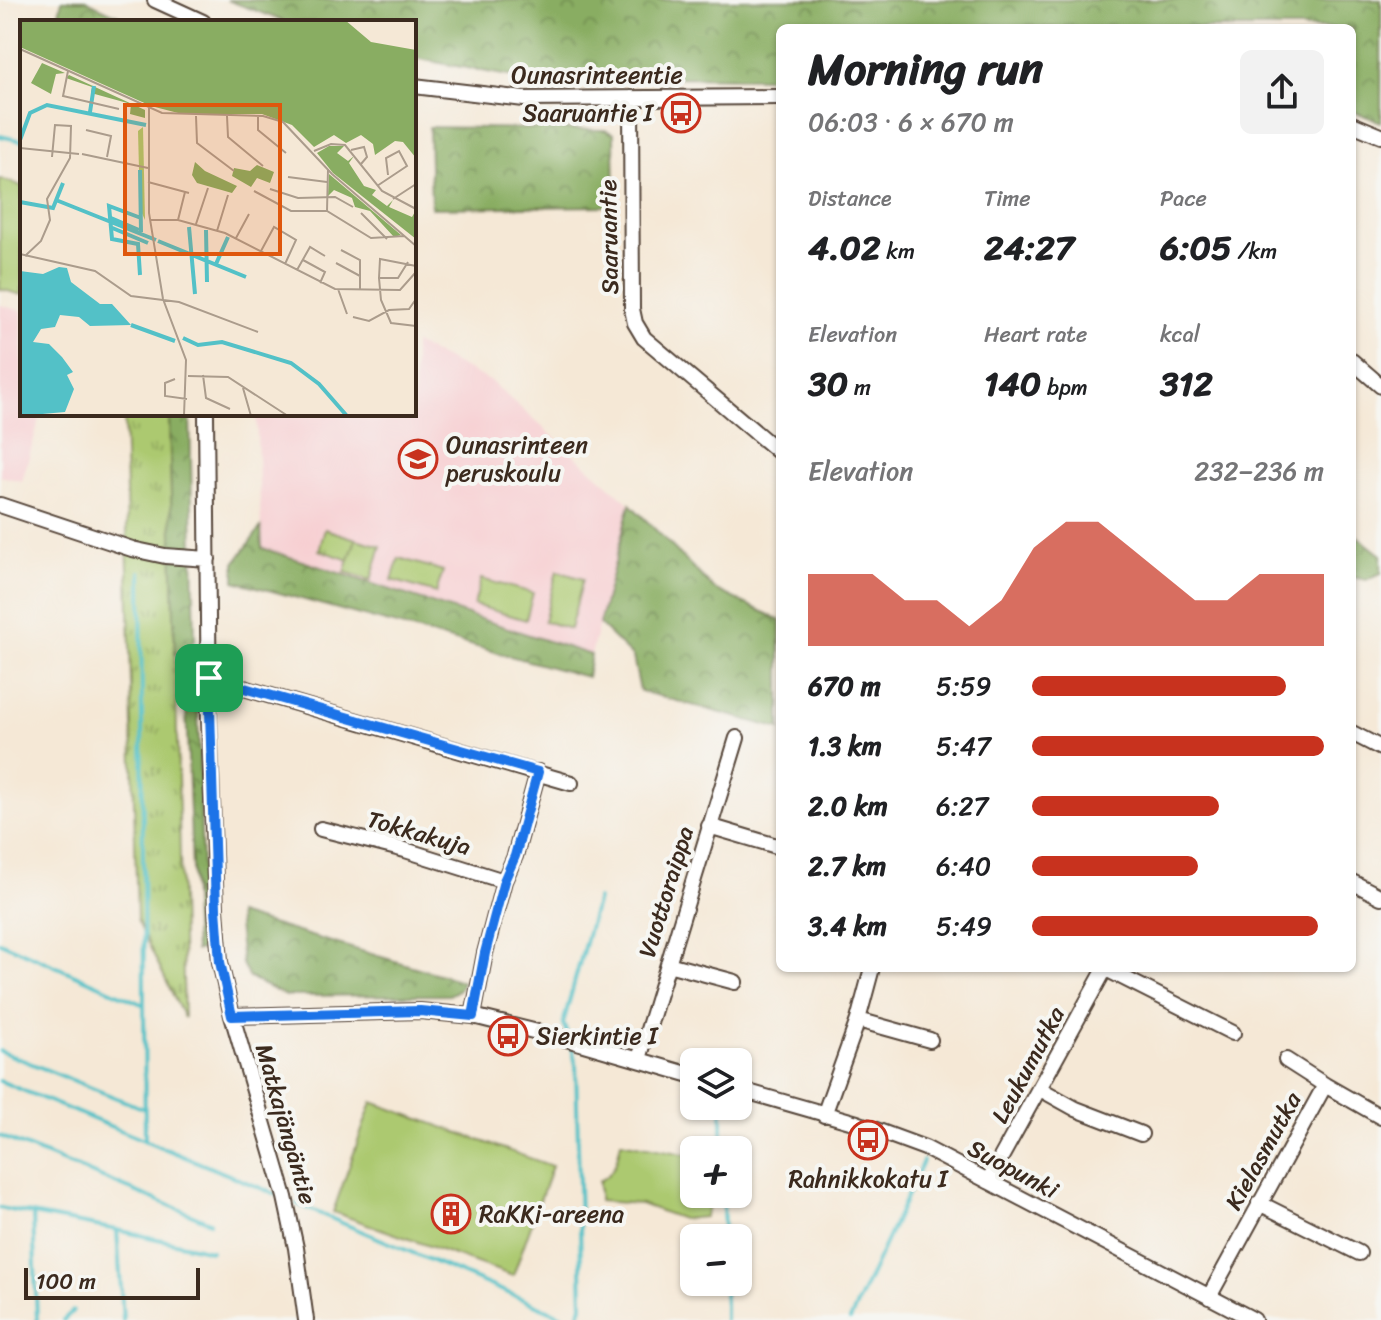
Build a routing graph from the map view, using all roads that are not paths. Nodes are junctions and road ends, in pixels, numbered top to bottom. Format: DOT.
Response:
graph roads {
  1 [pos="155,0"];
  2 [pos="199,20"];
  3 [pos="416,86"];
  4 [pos="776,97"];
  5 [pos="631,98"];
  6 [pos="1356,126"];
  7 [pos="1381,136"];
  8 [pos="1356,364"];
  9 [pos="1381,386"];
  10 [pos="206,416"];
  11 [pos="776,450"];
  12 [pos="0,505"];
  13 [pos="208,559"];
  14 [pos="209,678"];
  15 [pos="1356,735"];
  16 [pos="737,738"];
  17 [pos="1381,748"];
  18 [pos="538,772"];
  19 [pos="571,783"];
  20 [pos="709,826"];
  21 [pos="321,829"];
  22 [pos="776,846"];
  23 [pos="504,881"];
  24 [pos="1356,884"];
  25 [pos="1381,897"];
  26 [pos="668,964"];
  27 [pos="871,972"];
  28 [pos="1103,972"];
  29 [pos="1111,972"];
  30 [pos="735,982"];
  31 [pos="232,1016"];
  32 [pos="473,1016"];
  33 [pos="858,1020"];
  34 [pos="1233,1033"];
  35 [pos="930,1040"];
  36 [pos="639,1059"];
  37 [pos="1286,1060"];
  38 [pos="680,1072"];
  39 [pos="1325,1085"];
  40 [pos="1040,1089"];
  41 [pos="752,1093"];
  42 [pos="824,1115"];
  43 [pos="1381,1117"];
  44 [pos="1141,1134"];
  45 [pos="988,1181"];
  46 [pos="1259,1203"];
  47 [pos="1359,1253"];
  48 [pos="1209,1297"];
  49 [pos="306,1320"];
  50 [pos="1254,1320"];
  1 -- 2 [label="street"];
  3 -- 5 [label="street, Ounasrinteentie"];
  4 -- 5 [label="street, Ounasrinteentie"];
  5 -- 11 [label="street, Saaruantie"];
  6 -- 7 [label="street"];
  8 -- 9 [label="street"];
  10 -- 13 [label="street, Matkajängäntie"];
  12 -- 13 [label="street"];
  13 -- 14 [label="street, Matkajängäntie"];
  14 -- 18 [label="street"];
  14 -- 31 [label="street, Matkajängäntie"];
  15 -- 17 [label="street"];
  16 -- 20 [label="street, Vuottoraippa"];
  18 -- 19 [label="street"];
  18 -- 23 [label="street"];
  20 -- 22 [label="street"];
  20 -- 26 [label="street, Vuottoraippa"];
  21 -- 23 [label="street, Tokkakuja"];
  23 -- 32 [label="street"];
  24 -- 25 [label="street"];
  26 -- 30 [label="street"];
  26 -- 36 [label="street, Vuottoraippa"];
  27 -- 33 [label="street"];
  28 -- 40 [label="street, Leukumutka"];
  29 -- 34 [label="street, Leukumutka"];
  31 -- 32 [label="street"];
  31 -- 49 [label="street, Matkajängäntie"];
  32 -- 36 [label="street"];
  33 -- 35 [label="street"];
  33 -- 42 [label="street"];
  36 -- 38 [label="street"];
  37 -- 39 [label="street"];
  39 -- 43 [label="street, Kielasmutka"];
  39 -- 46 [label="street, Kielasmutka"];
  40 -- 44 [label="street"];
  40 -- 45 [label="street, Leukumutka"];
  41 -- 42 [label="street, Suopunki"];
  42 -- 45 [label="street, Suopunki"];
  45 -- 48 [label="street, Suopunki"];
  46 -- 47 [label="street"];
  46 -- 48 [label="street, Kielasmutka"];
  48 -- 50 [label="street, Suopunki"];
}
